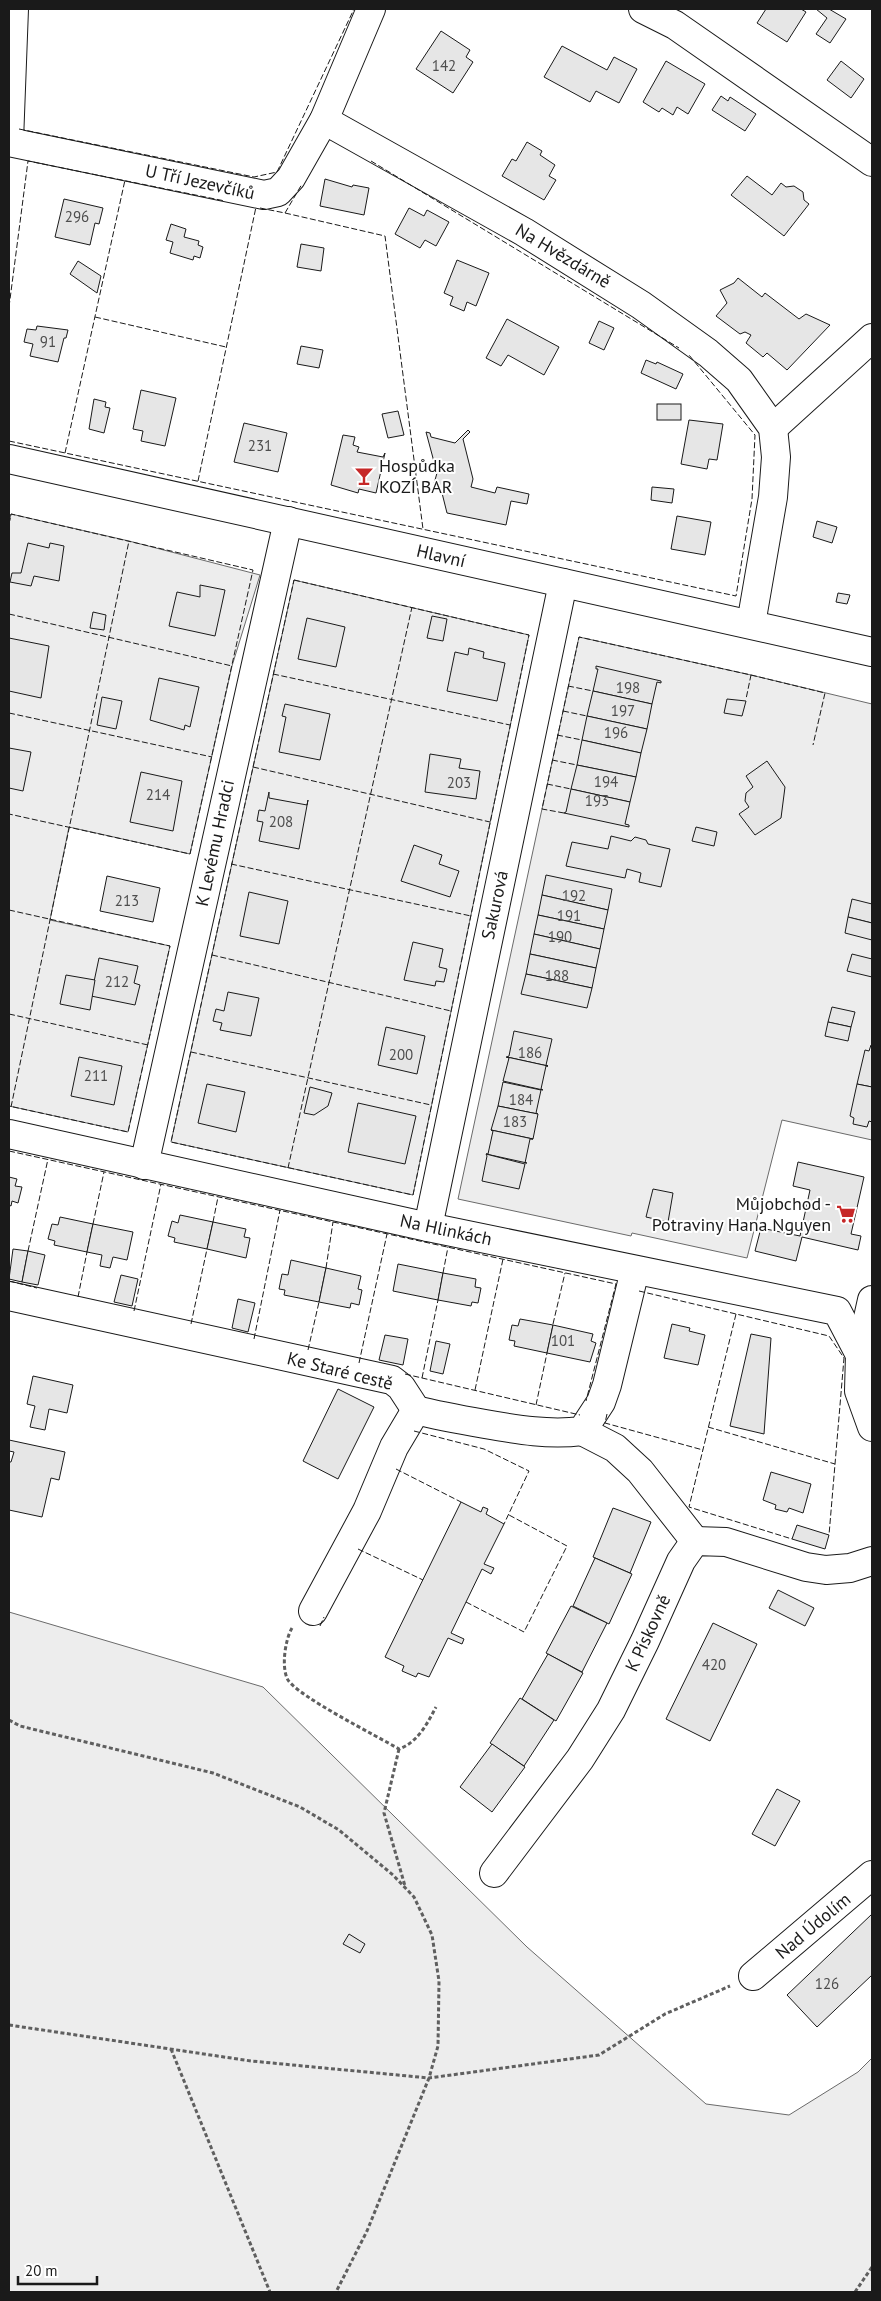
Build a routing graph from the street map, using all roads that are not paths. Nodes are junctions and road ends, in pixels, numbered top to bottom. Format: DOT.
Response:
graph roads {
  1 [pos="14,9"];
  2 [pos="371,9"];
  3 [pos="643,9"];
  4 [pos="324,120"];
  5 [pos="9,142"];
  6 [pos="872,162"];
  7 [pos="872,338"];
  8 [pos="773,428"];
  9 [pos="9,459"];
  10 [pos="288,521"];
  11 [pos="563,584"];
  12 [pos="751,624"];
  13 [pos="872,652"];
  14 [pos="9,1134"];
  15 [pos="144,1165"];
  16 [pos="428,1227"];
  17 [pos="635,1270"];
  18 [pos="9,1296"];
  19 [pos="872,1300"];
  20 [pos="866,1363"];
  21 [pos="416,1410"];
  22 [pos="872,1427"];
  23 [pos="582,1431"];
  24 [pos="695,1541"];
  25 [pos="872,1561"];
  26 [pos="313,1611"];
  27 [pos="494,1873"];
  28 [pos="872,1875"];
  29 [pos="753,1976"];
  1 -- 5 [label="street, U Tří Jezevčíků"];
  2 -- 4 [label="street, U Tří Jezevčíků"];
  3 -- 6 [label="street"];
  4 -- 5 [label="street, U Tří Jezevčíků"];
  4 -- 8 [label="street, Na Hvězdárně"];
  7 -- 8 [label="street"];
  8 -- 12 [label="street, Na Hvězdárně"];
  9 -- 10 [label="street, Hlavní"];
  10 -- 11 [label="street, Hlavní"];
  10 -- 15 [label="street, K Levému Hradci"];
  11 -- 12 [label="street, Hlavní"];
  11 -- 16 [label="street, Sakurová"];
  12 -- 13 [label="street, Hlavní"];
  14 -- 15 [label="street, Na Hlinkách"];
  15 -- 16 [label="street, Na Hlinkách"];
  16 -- 17 [label="street, Na Hlinkách"];
  17 -- 20 [label="street, Na Hlinkách"];
  17 -- 23 [label="street"];
  18 -- 21 [label="street, Ke Staré cestě"];
  19 -- 20 [label="street"];
  20 -- 22 [label="street"];
  21 -- 23 [label="street"];
  21 -- 26 [label="street"];
  23 -- 24 [label="street"];
  24 -- 25 [label="street"];
  24 -- 27 [label="street, K Pískovně"];
  28 -- 29 [label="street, Nad Údolím"];
}
